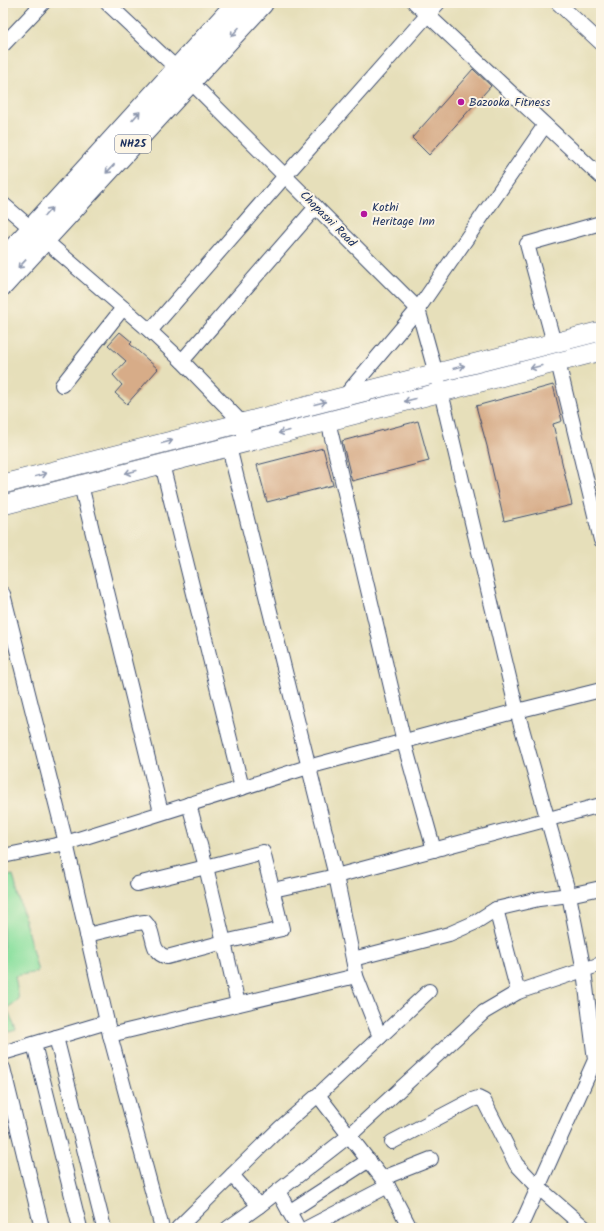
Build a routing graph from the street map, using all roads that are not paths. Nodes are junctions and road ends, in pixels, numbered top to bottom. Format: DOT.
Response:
graph roads {
  1 [pos="43,3"];
  2 [pos="107,3"];
  3 [pos="238,3"];
  4 [pos="262,3"];
  5 [pos="415,3"];
  6 [pos="438,3"];
  7 [pos="558,3"];
  8 [pos="428,15"];
  9 [pos="601,43"];
  10 [pos="3,44"];
  11 [pos="184,75"];
  12 [pos="545,124"];
  13 [pos="285,176"];
  14 [pos="601,177"];
  15 [pos="3,204"];
  16 [pos="316,207"];
  17 [pos="601,224"];
  18 [pos="39,234"];
  19 [pos="3,261"];
  20 [pos="3,284"];
  21 [pos="123,308"];
  22 [pos="418,309"];
  23 [pos="150,331"];
  24 [pos="601,331"];
  25 [pos="554,343"];
  26 [pos="601,351"];
  27 [pos="182,361"];
  28 [pos="558,362"];
  29 [pos="437,373"];
  30 [pos="62,385"];
  31 [pos="441,392"];
  32 [pos="344,397"];
  33 [pos="328,421"];
  34 [pos="241,422"];
  35 [pos="237,444"];
  36 [pos="162,464"];
  37 [pos="3,484"];
  38 [pos="81,485"];
  39 [pos="3,505"];
  40 [pos="601,540"];
  41 [pos="3,594"];
  42 [pos="601,690"];
  43 [pos="517,711"];
  44 [pos="404,742"];
  45 [pos="308,767"];
  46 [pos="242,788"];
  47 [pos="189,804"];
  48 [pos="601,805"];
  49 [pos="161,812"];
  50 [pos="547,819"];
  51 [pos="66,843"];
  52 [pos="434,850"];
  53 [pos="3,856"];
  54 [pos="206,867"];
  55 [pos="336,876"];
  56 [pos="137,884"];
  57 [pos="601,888"];
  58 [pos="273,890"];
  59 [pos="569,895"];
  60 [pos="496,909"];
  61 [pos="87,935"];
  62 [pos="224,942"];
  63 [pos="353,959"];
  64 [pos="601,964"];
  65 [pos="584,971"];
  66 [pos="356,976"];
  67 [pos="430,991"];
  68 [pos="518,992"];
  69 [pos="594,1000"];
  70 [pos="238,1004"];
  71 [pos="109,1029"];
  72 [pos="380,1037"];
  73 [pos="56,1038"];
  74 [pos="34,1044"];
  75 [pos="3,1053"];
  76 [pos="598,1060"];
  77 [pos="3,1068"];
  78 [pos="318,1095"];
  79 [pos="350,1135"];
  80 [pos="392,1142"];
  81 [pos="431,1159"];
  82 [pos="369,1160"];
  83 [pos="232,1175"];
  84 [pos="385,1182"];
  85 [pos="538,1187"];
  86 [pos="278,1191"];
  87 [pos="259,1206"];
  88 [pos="290,1212"];
  89 [pos="42,1228"];
  90 [pos="80,1228"];
  91 [pos="104,1228"];
  92 [pos="162,1228"];
  93 [pos="178,1228"];
  94 [pos="228,1228"];
  95 [pos="298,1228"];
  96 [pos="307,1228"];
  97 [pos="410,1228"];
  98 [pos="518,1228"];
  99 [pos="585,1228"];
  1 -- 10 [label="street"];
  2 -- 11 [label="street, Chopasni Road"];
  3 -- 11 [label="main road, NH25"];
  4 -- 11 [label="main road, NH25, one-way"];
  5 -- 8 [label="street"];
  6 -- 8 [label="street"];
  7 -- 9 [label="street"];
  8 -- 12 [label="street"];
  8 -- 13 [label="street"];
  11 -- 13 [label="street, Chopasni Road"];
  11 -- 18 [label="main road, NH25"];
  12 -- 14 [label="street"];
  12 -- 22 [label="street"];
  13 -- 16 [label="street, Chopasni Road"];
  13 -- 23 [label="street"];
  15 -- 18 [label="street"];
  16 -- 22 [label="street, Chopasni Road"];
  16 -- 27 [label="street"];
  17 -- 25 [label="street"];
  18 -- 19 [label="main road, NH25"];
  18 -- 20 [label="main road, NH25, one-way"];
  18 -- 21 [label="street"];
  21 -- 23 [label="street"];
  21 -- 30 [label="street"];
  22 -- 29 [label="street, Chopasni Road"];
  22 -- 32 [label="street"];
  23 -- 27 [label="street"];
  24 -- 25 [label="main road"];
  29 -- 25 [label="main road, one-way"];
  26 -- 28 [label="main road"];
  27 -- 34 [label="street"];
  28 -- 31 [label="main road, one-way"];
  28 -- 40 [label="street"];
  29 -- 31 [label="street, Chopasni Road"];
  29 -- 32 [label="main road"];
  31 -- 33 [label="main road, one-way"];
  31 -- 43 [label="street, Chopasni Road"];
  34 -- 32 [label="main road, one-way"];
  33 -- 35 [label="main road, one-way"];
  33 -- 44 [label="street"];
  34 -- 35 [label="street"];
  37 -- 34 [label="main road, one-way"];
  35 -- 36 [label="main road"];
  35 -- 45 [label="street"];
  36 -- 38 [label="main road, one-way"];
  36 -- 46 [label="street"];
  38 -- 39 [label="main road"];
  38 -- 49 [label="street"];
  41 -- 51 [label="street"];
  42 -- 43 [label="street"];
  43 -- 44 [label="street"];
  43 -- 50 [label="street, Chopasni Road"];
  44 -- 45 [label="street"];
  44 -- 52 [label="street"];
  45 -- 46 [label="street"];
  45 -- 55 [label="street"];
  46 -- 47 [label="street"];
  47 -- 49 [label="street"];
  47 -- 54 [label="street"];
  48 -- 50 [label="street"];
  49 -- 51 [label="street"];
  50 -- 52 [label="street"];
  50 -- 59 [label="street, Chopasni Road"];
  51 -- 53 [label="street"];
  51 -- 61 [label="street"];
  52 -- 55 [label="street"];
  54 -- 56 [label="street"];
  54 -- 58 [label="street"];
  54 -- 62 [label="street"];
  55 -- 58 [label="street"];
  55 -- 63 [label="street"];
  57 -- 59 [label="street"];
  58 -- 62 [label="street"];
  59 -- 60 [label="street"];
  59 -- 65 [label="street, Chopasni Road"];
  60 -- 63 [label="street"];
  60 -- 68 [label="street"];
  61 -- 62 [label="street"];
  61 -- 71 [label="street"];
  62 -- 70 [label="street"];
  63 -- 66 [label="street"];
  64 -- 65 [label="street"];
  65 -- 68 [label="street"];
  65 -- 69 [label="street, Chopasni Road"];
  66 -- 70 [label="street"];
  66 -- 72 [label="street"];
  67 -- 72 [label="street"];
  68 -- 79 [label="street"];
  69 -- 76 [label="street, Chopasni Road"];
  70 -- 71 [label="street"];
  71 -- 73 [label="street"];
  71 -- 92 [label="street"];
  72 -- 78 [label="street"];
  73 -- 74 [label="street"];
  73 -- 91 [label="street"];
  74 -- 75 [label="street"];
  74 -- 90 [label="street"];
  76 -- 85 [label="street"];
  77 -- 89 [label="street"];
  78 -- 79 [label="street"];
  78 -- 83 [label="street"];
  79 -- 82 [label="street"];
  79 -- 86 [label="street"];
  80 -- 85 [label="street"];
  81 -- 84 [label="street"];
  82 -- 84 [label="street"];
  82 -- 88 [label="street"];
  83 -- 87 [label="street"];
  83 -- 93 [label="street"];
  84 -- 96 [label="street"];
  84 -- 97 [label="street"];
  85 -- 98 [label="street"];
  85 -- 99 [label="street"];
  86 -- 87 [label="street"];
  86 -- 88 [label="street"];
  87 -- 94 [label="street"];
  88 -- 95 [label="street"];
}
